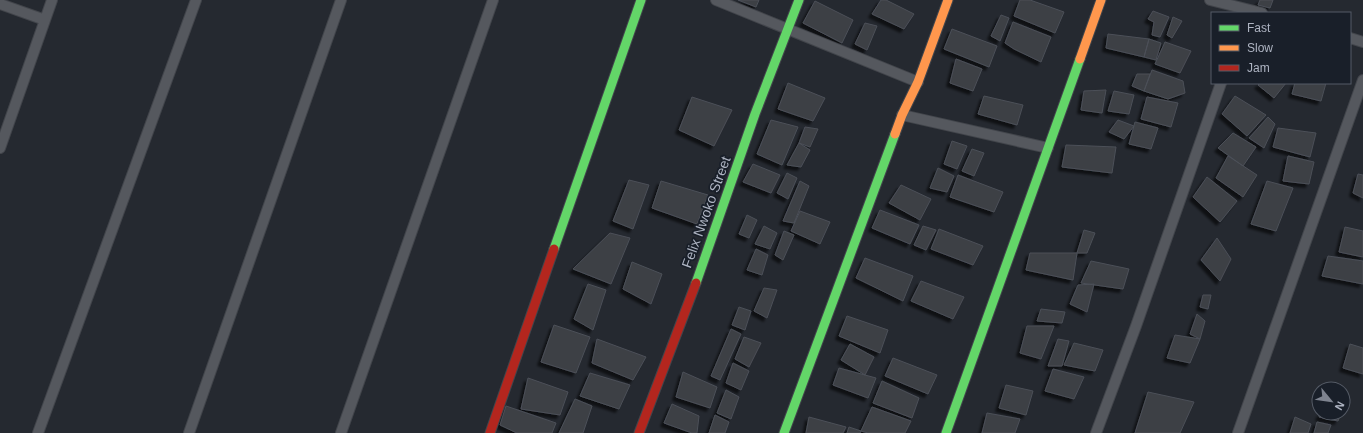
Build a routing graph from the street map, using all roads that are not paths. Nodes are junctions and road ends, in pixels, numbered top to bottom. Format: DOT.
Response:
graph roads {
  1 [pos="52,0"];
  2 [pos="196,0"];
  3 [pos="341,0"];
  4 [pos="493,0"];
  5 [pos="641,0"];
  6 [pos="716,0"];
  7 [pos="799,0"];
  8 [pos="948,0"];
  9 [pos="1101,0"];
  10 [pos="1210,0"];
  11 [pos="0,4"];
  12 [pos="1246,11"];
  13 [pos="45,20"];
  14 [pos="787,29"];
  15 [pos="1351,38"];
  16 [pos="1363,42"];
  17 [pos="1363,80"];
  18 [pos="918,82"];
  19 [pos="1221,84"];
  20 [pos="902,115"];
  21 [pos="0,148"];
  22 [pos="1048,148"];
  23 [pos="38,433"];
  24 [pos="189,433"];
  25 [pos="341,433"];
  26 [pos="490,433"];
  27 [pos="639,433"];
  28 [pos="784,433"];
  29 [pos="946,433"];
  30 [pos="1096,433"];
  31 [pos="1238,433"];
  1 -- 13 [label="street"];
  2 -- 23 [label="street"];
  3 -- 24 [label="street"];
  4 -- 25 [label="street"];
  5 -- 26 [label="street"];
  6 -- 14 [label="street"];
  7 -- 14 [label="street, Felix Nwoko Street"];
  8 -- 18 [label="street"];
  9 -- 22 [label="street"];
  10 -- 12 [label="street"];
  11 -- 13 [label="street"];
  13 -- 21 [label="street"];
  14 -- 18 [label="street"];
  14 -- 27 [label="street, Felix Nwoko Street"];
  15 -- 16 [label="street"];
  17 -- 31 [label="street"];
  18 -- 20 [label="street"];
  19 -- 30 [label="street"];
  20 -- 22 [label="street"];
  20 -- 28 [label="street"];
  22 -- 29 [label="street"];
}
